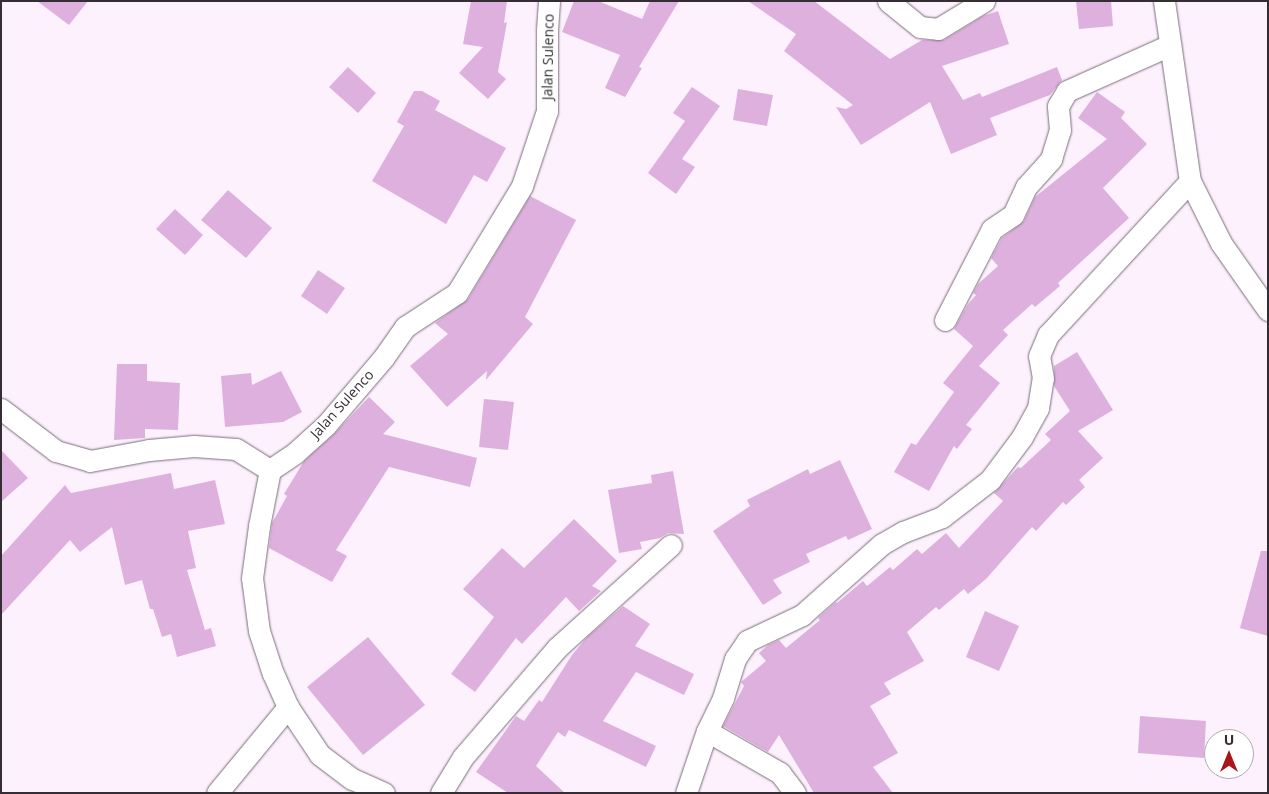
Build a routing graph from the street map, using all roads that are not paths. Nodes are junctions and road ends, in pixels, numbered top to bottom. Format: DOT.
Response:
graph roads {
  1 [pos="549,1"];
  2 [pos="888,1"];
  3 [pos="984,1"];
  4 [pos="1164,1"];
  5 [pos="1170,45"];
  6 [pos="1190,181"];
  7 [pos="1268,310"];
  8 [pos="946,320"];
  9 [pos="1,409"];
  10 [pos="270,470"];
  11 [pos="671,545"];
  12 [pos="288,707"];
  13 [pos="707,731"];
  14 [pos="217,793"];
  15 [pos="384,793"];
  16 [pos="441,793"];
  17 [pos="686,793"];
  18 [pos="795,793"];
  1 -- 10 [label="street, Jalan Sulenco"];
  2 -- 3 [label="street"];
  4 -- 5 [label="street"];
  5 -- 6 [label="street"];
  5 -- 8 [label="street"];
  6 -- 7 [label="street"];
  6 -- 13 [label="street"];
  9 -- 10 [label="street"];
  10 -- 12 [label="street"];
  11 -- 16 [label="street"];
  12 -- 14 [label="street"];
  12 -- 15 [label="street"];
  13 -- 17 [label="street"];
  13 -- 18 [label="street"];
}
